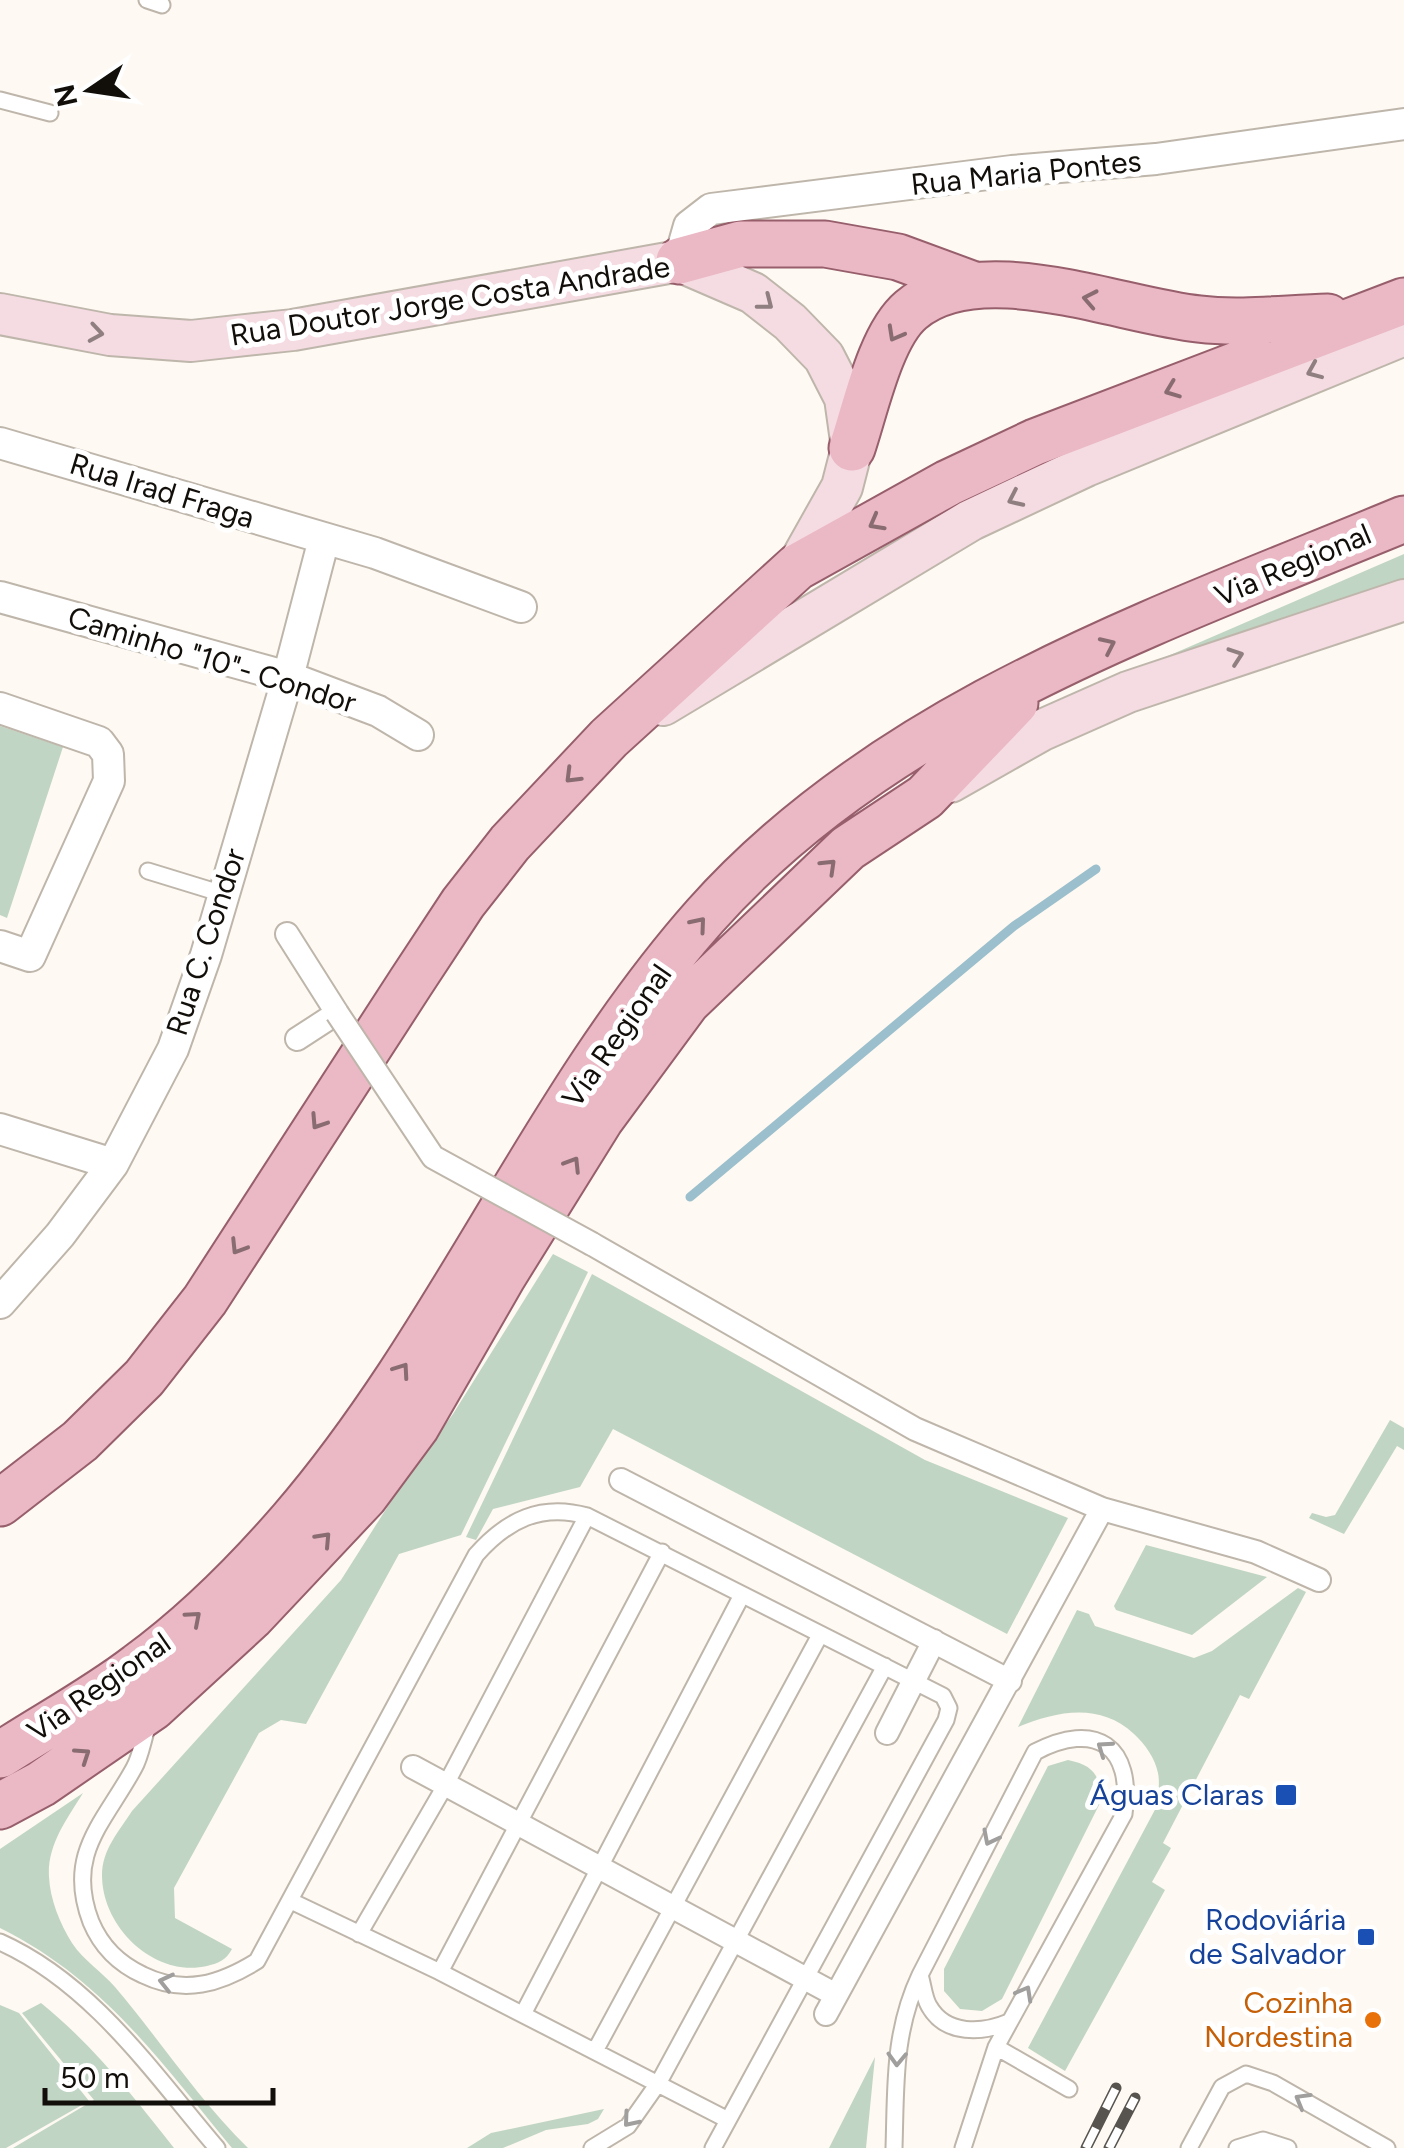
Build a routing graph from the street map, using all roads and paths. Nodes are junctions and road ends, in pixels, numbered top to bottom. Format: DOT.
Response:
graph roads {
  1 [pos="0,100"];
  2 [pos="50,114"];
  3 [pos="1404,124"];
  4 [pos="679,262"];
  5 [pos="974,286"];
  6 [pos="1404,302"];
  7 [pos="0,314"];
  8 [pos="1360,317"];
  9 [pos="1404,334"];
  10 [pos="0,442"];
  11 [pos="852,448"];
  12 [pos="1404,519"];
  13 [pos="324,539"];
  14 [pos="798,567"];
  15 [pos="0,597"];
  16 [pos="1404,600"];
  17 [pos="521,607"];
  18 [pos="1040,676"];
  19 [pos="288,677"];
  20 [pos="0,708"];
  21 [pos="418,735"];
  22 [pos="609,738"];
  23 [pos="925,797"];
  24 [pos="148,872"];
  25 [pos="222,894"];
  26 [pos="287,934"];
  27 [pos="0,946"];
  28 [pos="337,1013"];
  29 [pos="296,1039"];
  30 [pos="0,1129"];
  31 [pos="113,1164"];
  32 [pos="11,1276"];
  33 [pos="0,1303"];
  34 [pos="621,1480"];
  35 [pos="0,1503"];
  36 [pos="1102,1509"];
  37 [pos="587,1516"];
  38 [pos="662,1552"];
  39 [pos="1319,1580"];
  40 [pos="742,1595"];
  41 [pos="820,1635"];
  42 [pos="934,1641"];
  43 [pos="885,1666"];
  44 [pos="915,1680"];
  45 [pos="1010,1681"];
  46 [pos="153,1707"];
  47 [pos="887,1732"];
  48 [pos="0,1754"];
  49 [pos="413,1767"];
  50 [pos="445,1786"];
  51 [pos="0,1806"];
  52 [pos="518,1826"];
  53 [pos="599,1867"];
  54 [pos="291,1901"];
  55 [pos="673,1907"];
  56 [pos="360,1934"];
  57 [pos="738,1940"];
  58 [pos="0,1942"];
  59 [pos="440,1972"];
  60 [pos="920,1975"];
  61 [pos="806,1978"];
  62 [pos="523,2014"];
  63 [pos="1010,2022"];
  64 [pos="996,2048"];
  65 [pos="596,2051"];
  66 [pos="659,2082"];
  67 [pos="1069,2090"];
  68 [pos="728,2120"];
  69 [pos="217,2148"];
  70 [pos="592,2148"];
  71 [pos="713,2148"];
  72 [pos="894,2148"];
  73 [pos="964,2148"];
  74 [pos="1190,2148"];
  75 [pos="1237,2148"];
  76 [pos="1288,2148"];
  77 [pos="1387,2148"];
  1 -- 2 [label="lane"];
  3 -- 4 [label="street, Rua Maria Pontes"];
  4 -- 5 [label="main road"];
  7 -- 4 [label="main road, Rua Doutor Jorge Costa Andrade, one-way"];
  4 -- 11 [label="main road, Rua Doutor Jorge Costa Andrade, one-way"];
  8 -- 5 [label="main road, one-way"];
  5 -- 11 [label="main road, one-way"];
  6 -- 8 [label="main road"];
  8 -- 14 [label="main road, one-way"];
  9 -- 22 [label="main road, one-way"];
  10 -- 13 [label="street, Rua Irad Fraga"];
  11 -- 14 [label="main road, Rua Doutor Jorge Costa Andrade"];
  18 -- 12 [label="main road, Via Regional, one-way"];
  13 -- 17 [label="street, Rua Irad Fraga"];
  13 -- 19 [label="street, Rua C. Condor"];
  14 -- 22 [label="main road"];
  15 -- 19 [label="street, Caminho \"10\"- Condor"];
  23 -- 16 [label="main road, one-way"];
  18 -- 23 [label="main road"];
  48 -- 18 [label="main road, Via Regional, one-way"];
  19 -- 21 [label="street, Caminho \"10\"- Condor"];
  19 -- 25 [label="street, Rua C. Condor"];
  20 -- 27 [label="street"];
  22 -- 35 [label="main road, one-way"];
  46 -- 23 [label="main road, one-way"];
  24 -- 25 [label="lane"];
  25 -- 31 [label="street, Rua C. Condor"];
  26 -- 28 [label="street"];
  28 -- 29 [label="street"];
  28 -- 36 [label="street, bridge"];
  30 -- 31 [label="street"];
  31 -- 32 [label="street, Rua C. Condor"];
  32 -- 33 [label="street, Rua C. Condor"];
  34 -- 42 [label="street"];
  36 -- 39 [label="street"];
  36 -- 45 [label="street"];
  37 -- 38 [label="lane"];
  37 -- 50 [label="lane"];
  37 -- 54 [label="lane"];
  38 -- 40 [label="lane"];
  38 -- 52 [label="lane"];
  40 -- 41 [label="lane"];
  40 -- 53 [label="lane"];
  41 -- 43 [label="lane"];
  41 -- 55 [label="lane"];
  42 -- 44 [label="street"];
  42 -- 45 [label="street"];
  43 -- 44 [label="lane"];
  43 -- 57 [label="lane"];
  44 -- 47 [label="street"];
  44 -- 61 [label="lane"];
  45 -- 61 [label="street"];
  51 -- 46 [label="main road, one-way"];
  54 -- 46 [label="lane, one-way"];
  49 -- 50 [label="street"];
  50 -- 52 [label="street"];
  50 -- 56 [label="lane"];
  52 -- 53 [label="street"];
  52 -- 59 [label="lane"];
  53 -- 55 [label="street"];
  53 -- 62 [label="lane"];
  54 -- 56 [label="lane"];
  55 -- 57 [label="street"];
  55 -- 65 [label="lane"];
  56 -- 59 [label="lane"];
  57 -- 61 [label="street"];
  57 -- 66 [label="lane"];
  58 -- 69 [label="lane"];
  59 -- 62 [label="lane"];
  60 -- 63 [label="lane"];
  63 -- 60 [label="lane, one-way"];
  60 -- 72 [label="lane, one-way"];
  61 -- 68 [label="lane"];
  62 -- 65 [label="lane"];
  63 -- 64 [label="lane"];
  64 -- 67 [label="lane"];
  64 -- 73 [label="lane"];
  65 -- 66 [label="lane"];
  66 -- 68 [label="lane"];
  66 -- 70 [label="lane, one-way"];
  68 -- 71 [label="lane"];
  77 -- 74 [label="lane, one-way"];
  75 -- 76 [label="lane"];
}
